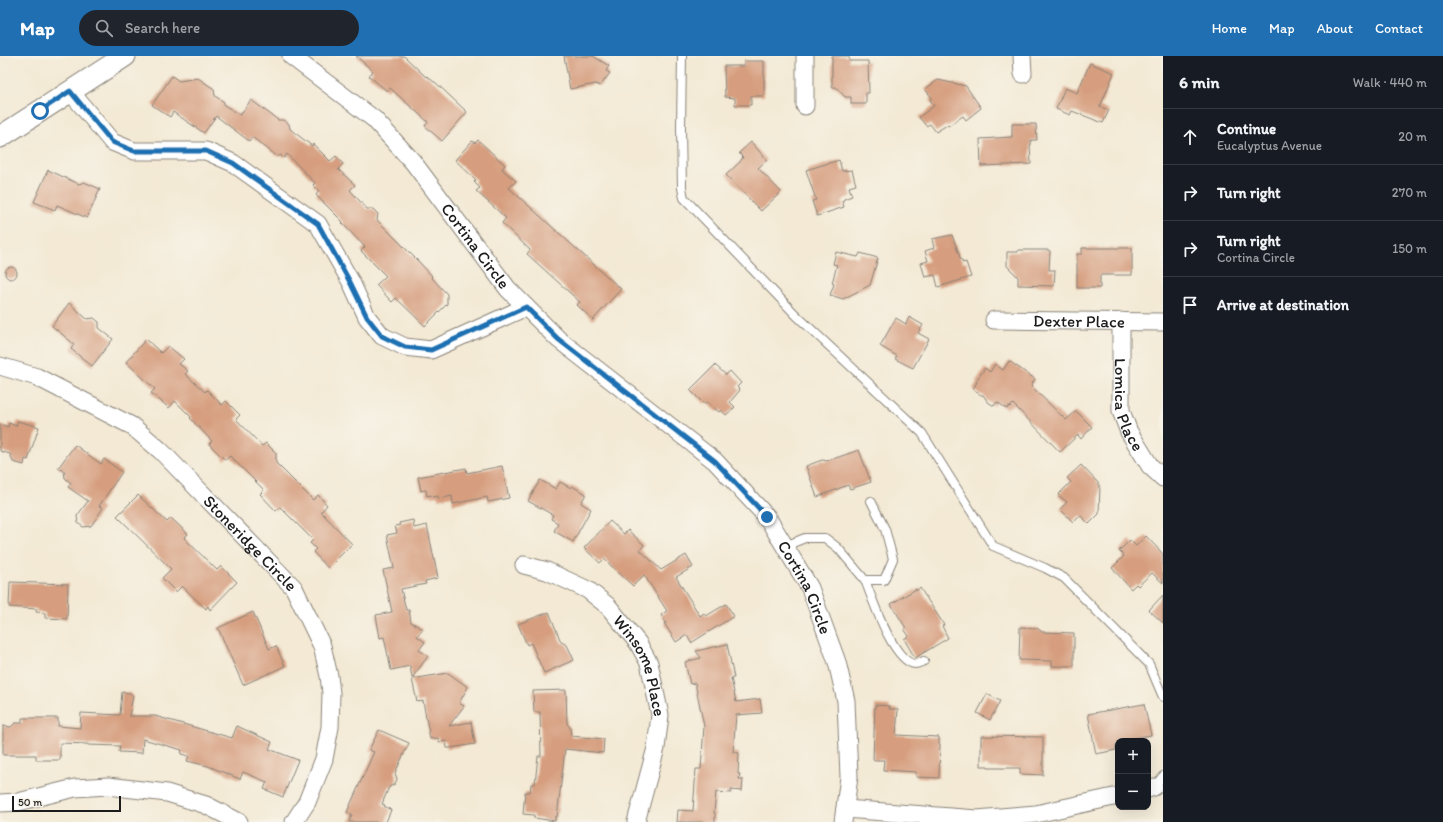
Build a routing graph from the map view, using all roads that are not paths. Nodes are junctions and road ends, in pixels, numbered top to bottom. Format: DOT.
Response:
graph roads {
  1 [pos="125,56"];
  2 [pos="290,56"];
  3 [pos="682,56"];
  4 [pos="804,56"];
  5 [pos="1022,56"];
  6 [pos="1023,74"];
  7 [pos="70,91"];
  8 [pos="805,106"];
  9 [pos="0,136"];
  10 [pos="526,307"];
  11 [pos="994,320"];
  12 [pos="1121,321"];
  13 [pos="1163,322"];
  14 [pos="0,366"];
  15 [pos="1163,478"];
  16 [pos="871,501"];
  17 [pos="785,546"];
  18 [pos="524,565"];
  19 [pos="865,580"];
  20 [pos="924,661"];
  21 [pos="1163,698"];
  22 [pos="1115,797"];
  23 [pos="0,803"];
  24 [pos="844,816"];
  25 [pos="239,822"];
  26 [pos="294,822"];
  27 [pos="636,822"];
  1 -- 7 [label="street"];
  2 -- 10 [label="street, Cortina Circle"];
  3 -- 21 [label="lane"];
  4 -- 8 [label="street"];
  5 -- 6 [label="street"];
  7 -- 9 [label="street"];
  7 -- 10 [label="street"];
  10 -- 17 [label="street, Cortina Circle"];
  11 -- 12 [label="street, Dexter Place"];
  12 -- 13 [label="street, Dexter Place"];
  12 -- 15 [label="street, Lomica Place"];
  14 -- 26 [label="street, Stoneridge Circle"];
  16 -- 19 [label="lane"];
  17 -- 19 [label="lane"];
  17 -- 24 [label="street, Cortina Circle"];
  18 -- 27 [label="street, Winsome Place"];
  19 -- 20 [label="lane"];
  22 -- 24 [label="street"];
  23 -- 25 [label="street"];
}
